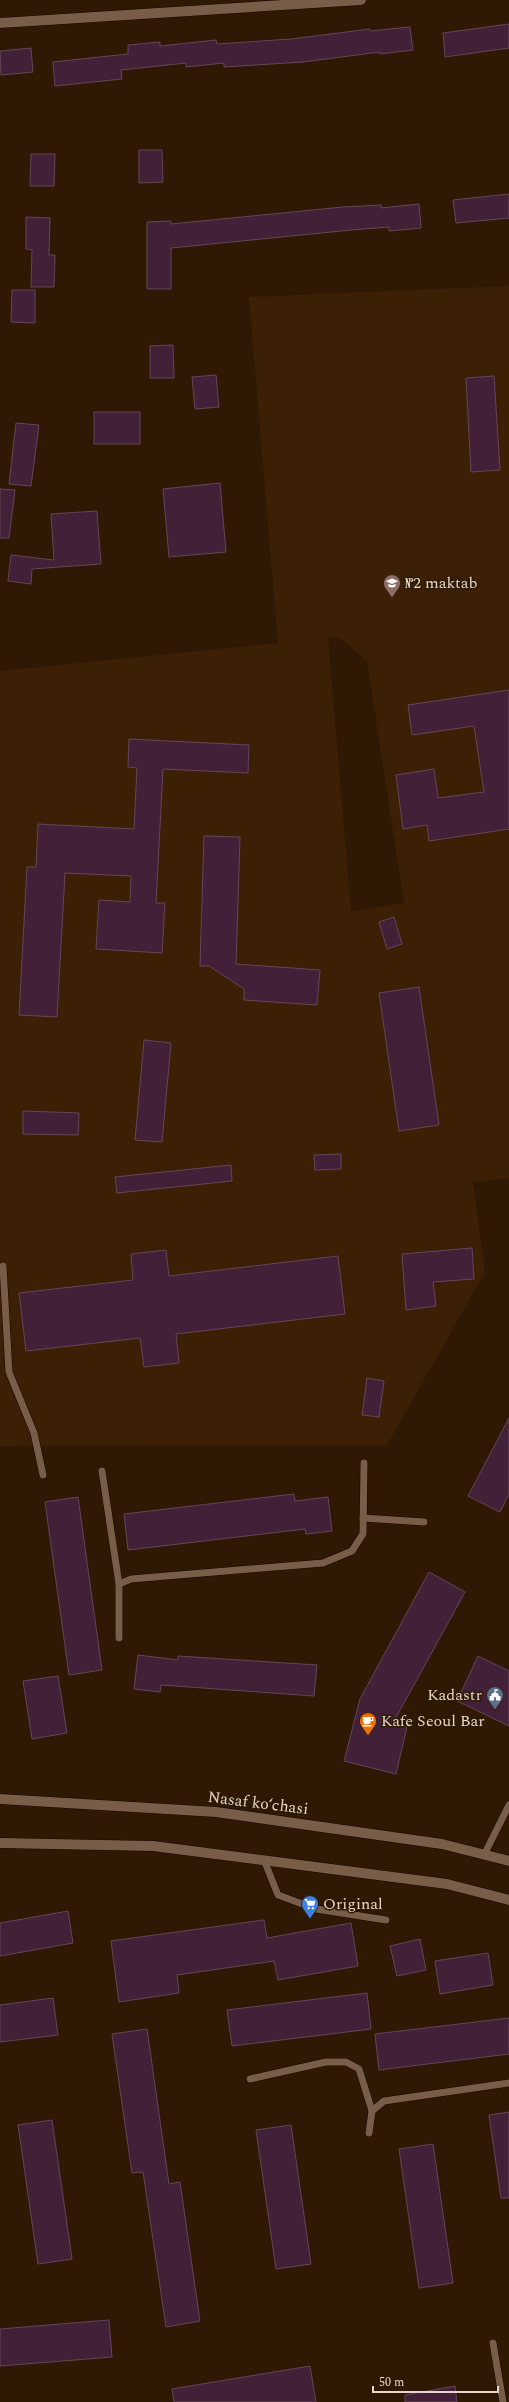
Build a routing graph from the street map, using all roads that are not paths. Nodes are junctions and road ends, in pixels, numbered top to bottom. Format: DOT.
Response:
graph roads {
  1 [pos="360,0"];
  2 [pos="0,23"];
  3 [pos="3,1266"];
  4 [pos="364,1463"];
  5 [pos="102,1471"];
  6 [pos="43,1475"];
  7 [pos="363,1518"];
  8 [pos="424,1522"];
  9 [pos="119,1584"];
  10 [pos="119,1638"];
  11 [pos="0,1799"];
  12 [pos="509,1805"];
  13 [pos="0,1843"];
  14 [pos="484,1855"];
  15 [pos="264,1860"];
  16 [pos="509,1861"];
  17 [pos="509,1900"];
  18 [pos="386,1920"];
  19 [pos="250,2078"];
  20 [pos="509,2083"];
  21 [pos="372,2111"];
  22 [pos="369,2134"];
  23 [pos="492,2343"];
  24 [pos="503,2402"];
  1 -- 2 [label="main road"];
  3 -- 6 [label="lane"];
  4 -- 7 [label="lane"];
  5 -- 9 [label="lane"];
  7 -- 8 [label="lane"];
  7 -- 9 [label="lane"];
  9 -- 10 [label="lane"];
  11 -- 14 [label="main road, Nasaf ko‘chasi"];
  12 -- 14 [label="lane"];
  13 -- 15 [label="main road"];
  14 -- 16 [label="main road, Nasaf ko‘chasi"];
  15 -- 17 [label="main road"];
  15 -- 18 [label="lane"];
  19 -- 21 [label="lane"];
  20 -- 21 [label="lane"];
  21 -- 22 [label="lane"];
  23 -- 24 [label="lane"];
}
